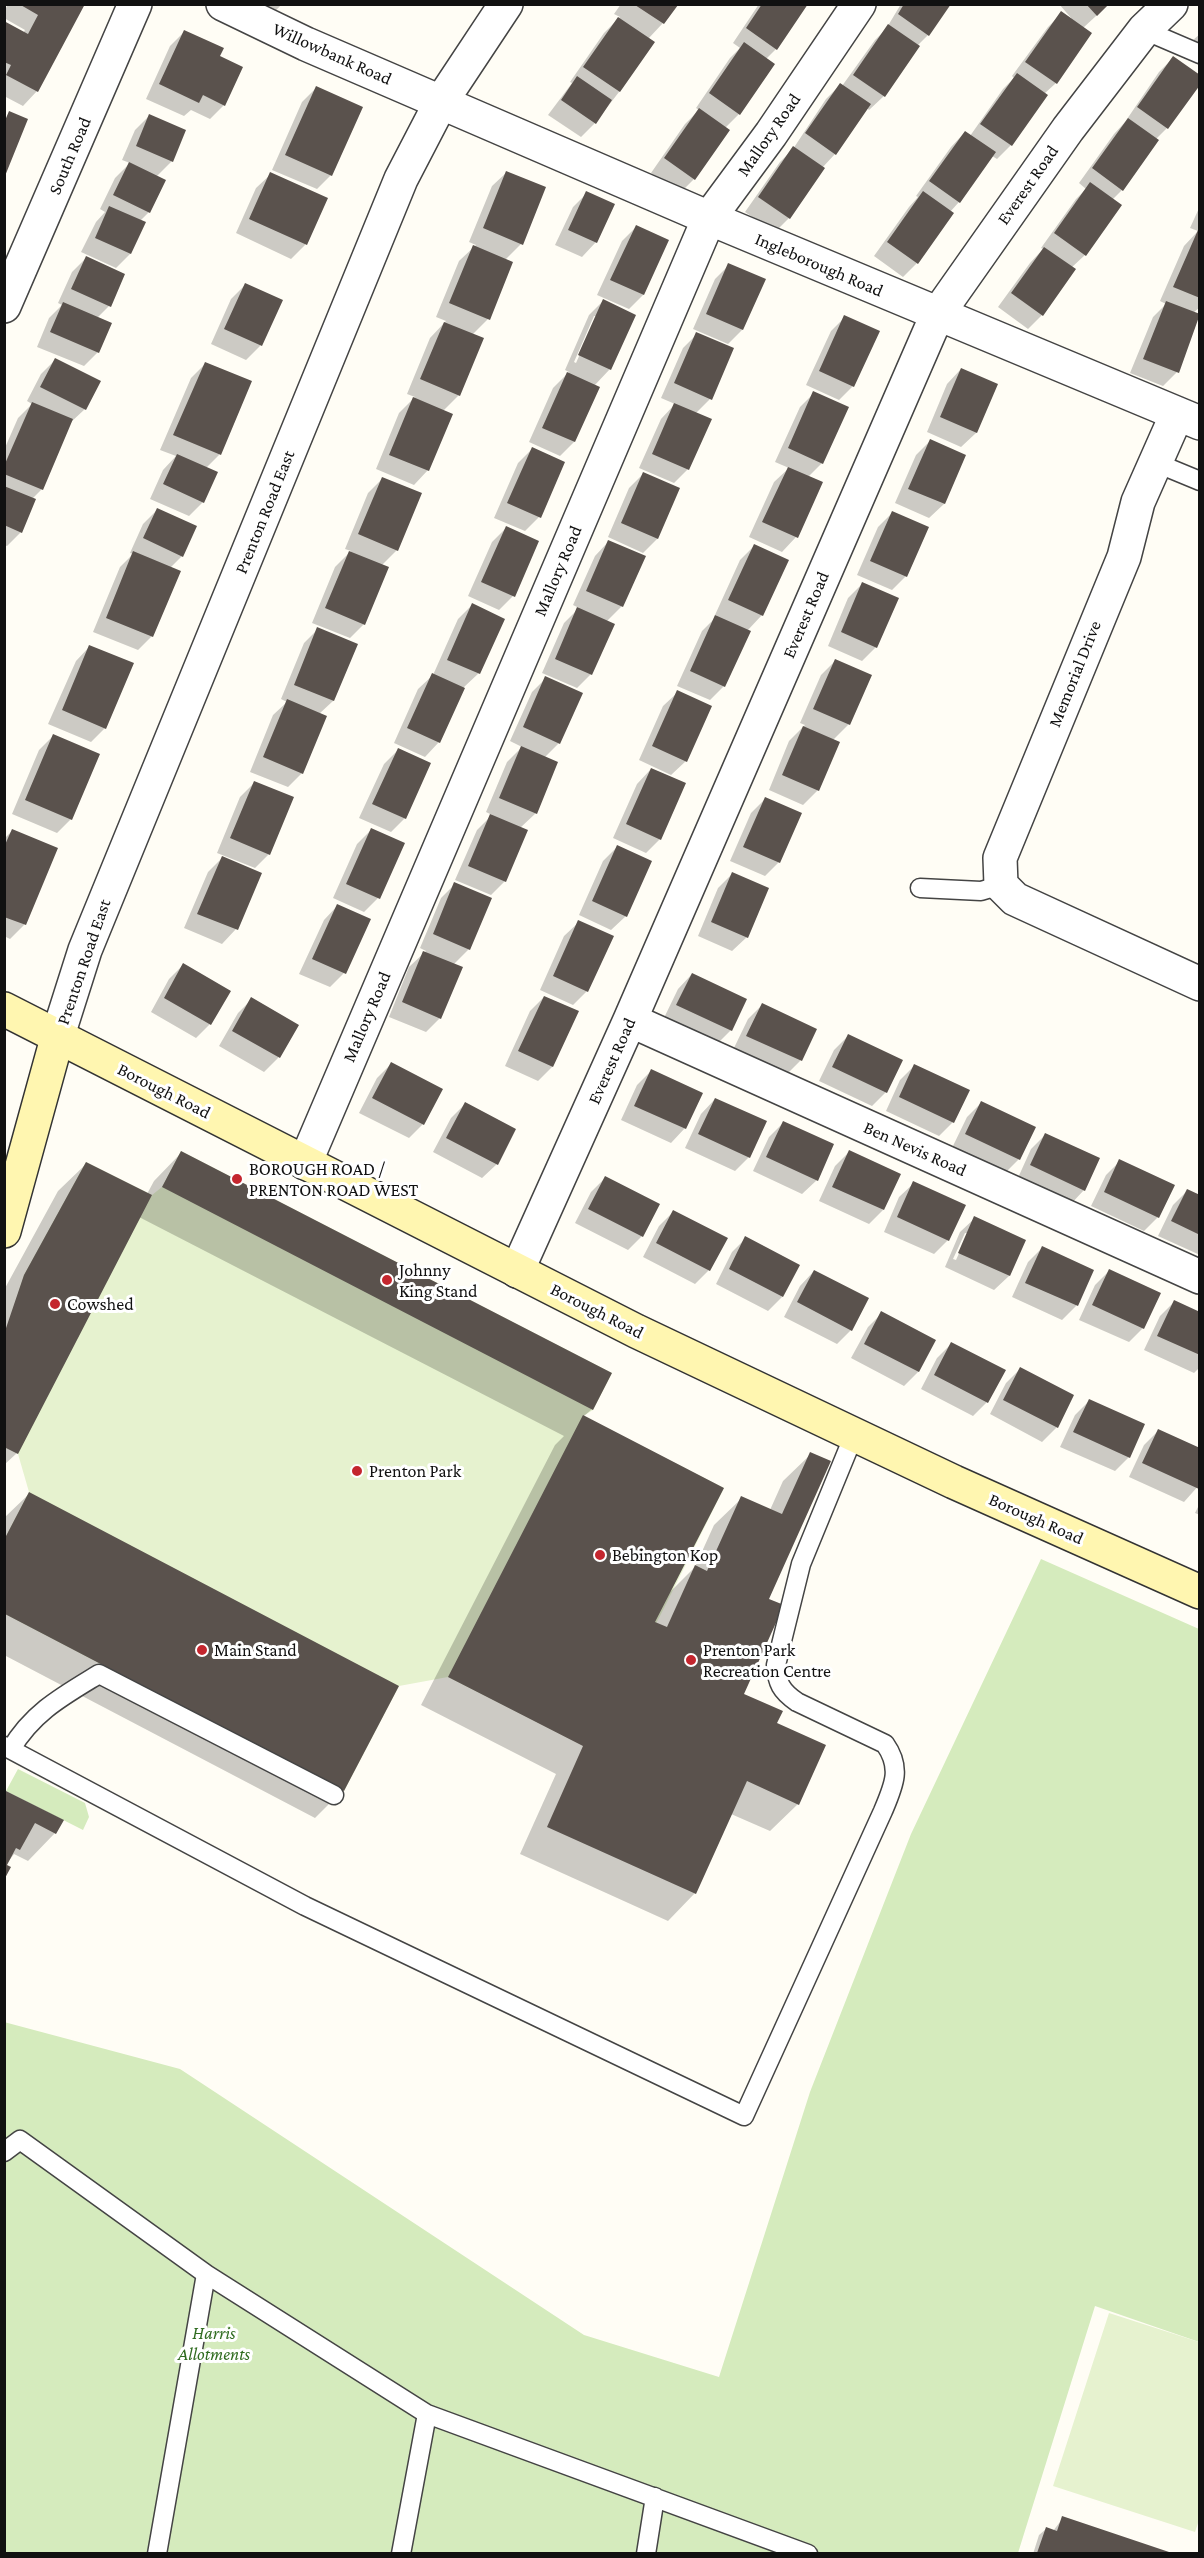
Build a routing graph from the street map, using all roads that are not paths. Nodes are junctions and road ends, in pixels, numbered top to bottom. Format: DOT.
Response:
graph roads {
  1 [pos="135,4"];
  2 [pos="223,4"];
  3 [pos="506,4"];
  4 [pos="859,4"];
  5 [pos="1171,4"];
  6 [pos="1144,30"];
  7 [pos="1200,54"];
  8 [pos="441,102"];
  9 [pos="709,218"];
  10 [pos="16,250"];
  11 [pos="4,306"];
  12 [pos="937,315"];
  13 [pos="1192,415"];
  14 [pos="1154,462"];
  15 [pos="1200,481"];
  16 [pos="1001,885"];
  17 [pos="920,888"];
  18 [pos="1200,984"];
  19 [pos="4,1009"];
  20 [pos="630,1020"];
  21 [pos="58,1035"];
  22 [pos="304,1163"];
  23 [pos="4,1231"];
  24 [pos="517,1271"];
  25 [pos="1200,1277"];
  26 [pos="854,1434"];
  27 [pos="1200,1592"];
  28 [pos="8,1748"];
  29 [pos="334,1795"];
  30 [pos="4,2152"];
  31 [pos="206,2274"];
  32 [pos="427,2414"];
  33 [pos="655,2497"];
  34 [pos="157,2553"];
  35 [pos="401,2553"];
  36 [pos="646,2553"];
  37 [pos="807,2553"];
  1 -- 10 [label="street, South Road"];
  2 -- 8 [label="street, Willowbank Road"];
  3 -- 8 [label="street, Prenton Road East"];
  4 -- 9 [label="street, Mallory Road"];
  5 -- 6 [label="street, Everest Road"];
  6 -- 7 [label="lane"];
  6 -- 12 [label="street, Everest Road"];
  8 -- 9 [label="street, Ingleborough Road"];
  8 -- 21 [label="street, Prenton Road East"];
  9 -- 12 [label="street, Ingleborough Road"];
  9 -- 22 [label="street, Mallory Road"];
  10 -- 11 [label="street, South Road"];
  12 -- 13 [label="street, Ingleborough Road"];
  12 -- 20 [label="street, Everest Road"];
  13 -- 14 [label="street, Memorial Drive"];
  14 -- 15 [label="lane"];
  14 -- 16 [label="street, Memorial Drive"];
  16 -- 17 [label="lane"];
  16 -- 18 [label="street"];
  19 -- 21 [label="street, Borough Road"];
  20 -- 24 [label="street, Everest Road"];
  20 -- 25 [label="street, Ben Nevis Road"];
  21 -- 22 [label="street, Borough Road"];
  21 -- 23 [label="street"];
  22 -- 24 [label="street, Borough Road"];
  24 -- 26 [label="street, Borough Road"];
  26 -- 27 [label="street, Borough Road"];
  26 -- 28 [label="lane"];
  28 -- 29 [label="lane"];
  30 -- 31 [label="lane"];
  31 -- 32 [label="lane"];
  31 -- 34 [label="lane"];
  32 -- 33 [label="lane"];
  32 -- 35 [label="lane"];
  33 -- 36 [label="lane"];
  33 -- 37 [label="lane"];
}
